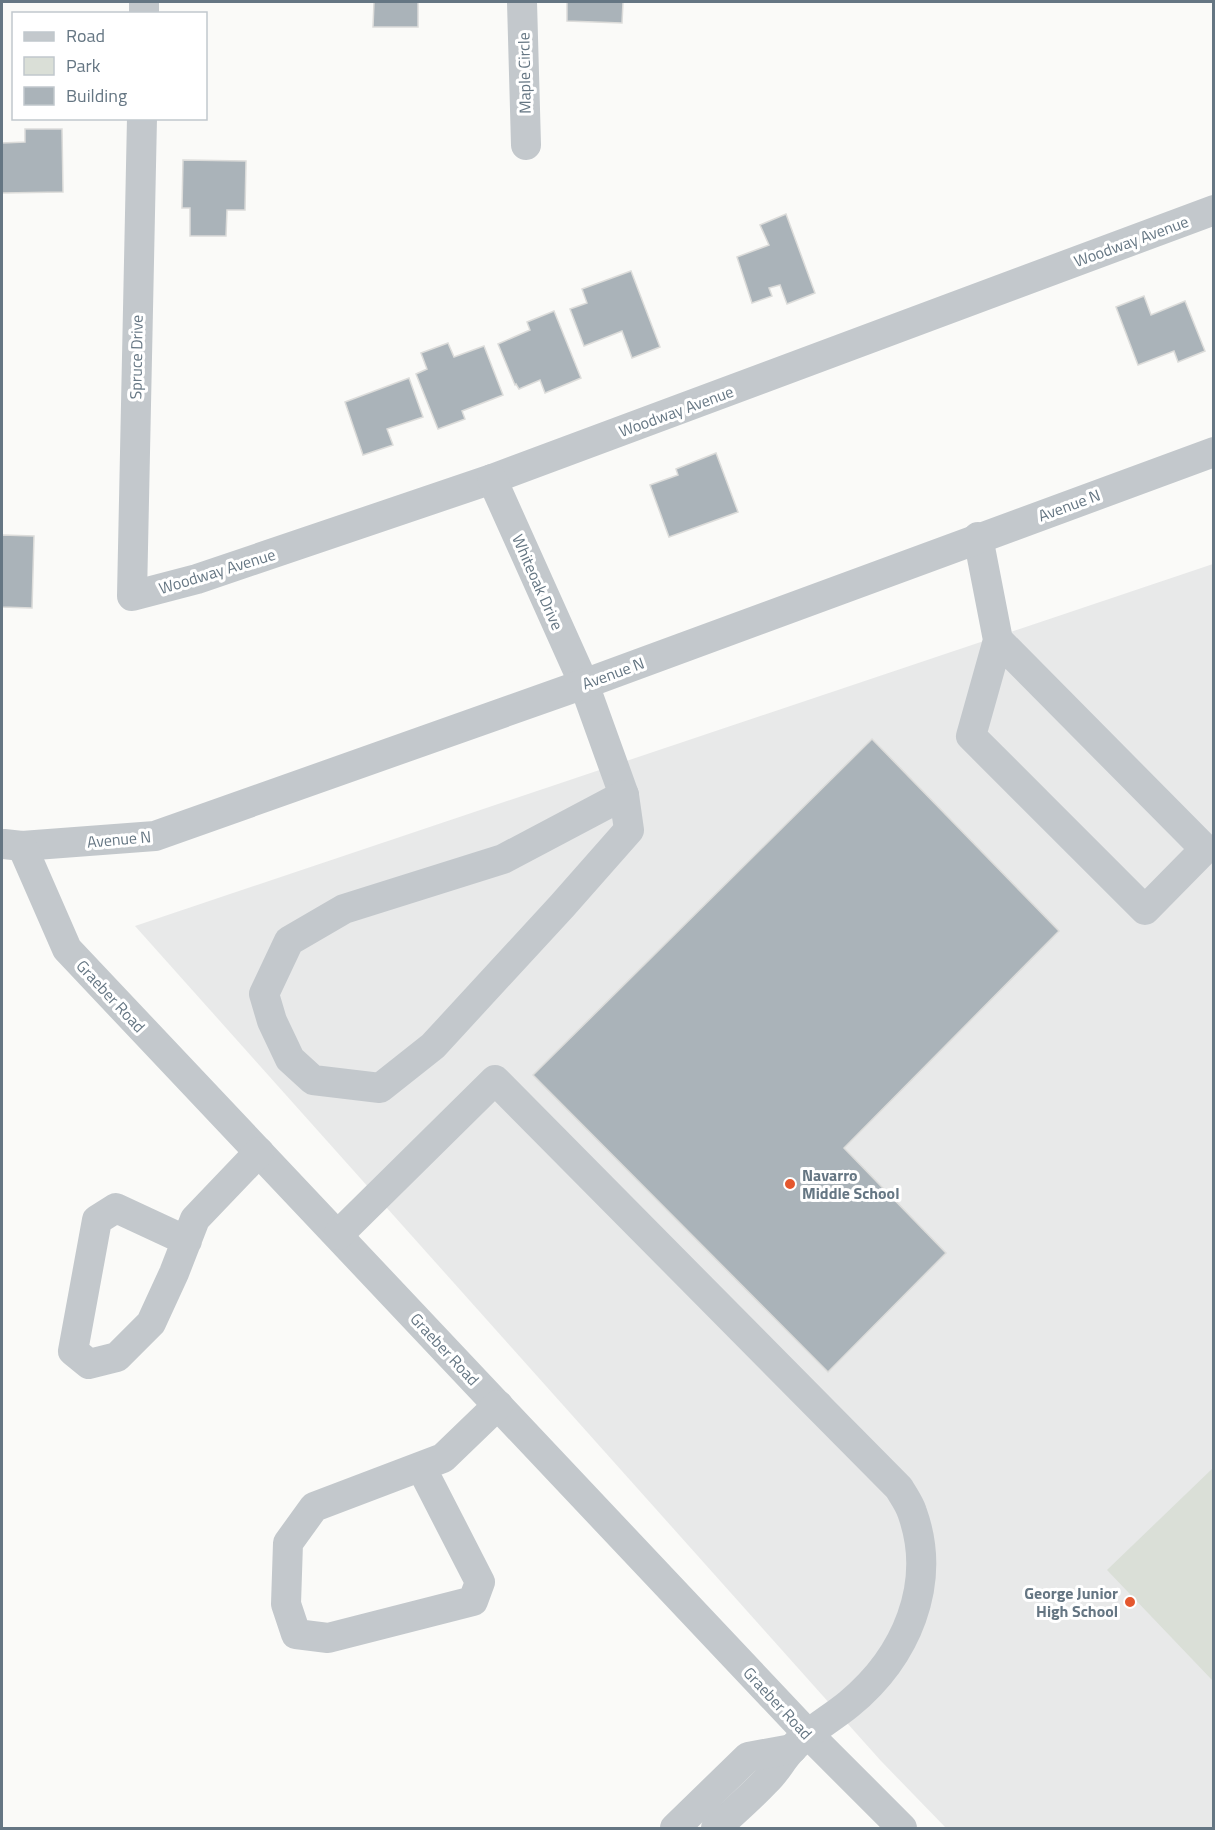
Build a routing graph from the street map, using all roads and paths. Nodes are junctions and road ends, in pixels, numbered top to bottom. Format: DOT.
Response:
graph roads {
  1 [pos="522,2"];
  2 [pos="142,120"];
  3 [pos="526,145"];
  4 [pos="1214,210"];
  5 [pos="1214,452"];
  6 [pos="492,479"];
  7 [pos="978,537"];
  8 [pos="132,596"];
  9 [pos="998,640"];
  10 [pos="584,684"];
  11 [pos="624,795"];
  12 [pos="12,845"];
  13 [pos="259,1152"];
  14 [pos="338,1235"];
  15 [pos="187,1241"];
  16 [pos="498,1405"];
  17 [pos="421,1467"];
  18 [pos="800,1742"];
  19 [pos="675,1828"];
  20 [pos="716,1828"];
  21 [pos="902,1828"];
  1 -- 3 [label="street, Maple Circle"];
  2 -- 8 [label="street, Spruce Drive"];
  4 -- 6 [label="street, Woodway Avenue"];
  5 -- 7 [label="street, Avenue N"];
  6 -- 8 [label="street, Woodway Avenue"];
  6 -- 10 [label="street, Whiteoak Drive"];
  7 -- 9 [label="street"];
  7 -- 10 [label="street, Avenue N"];
  9 -- 9 [label="street"];
  10 -- 11 [label="street, Whiteoak Drive"];
  10 -- 12 [label="street, Avenue N"];
  11 -- 11 [label="street, Whiteoak Drive"];
  12 -- 13 [label="street, Graeber Road"];
  13 -- 14 [label="street, Graeber Road"];
  13 -- 15 [label="street"];
  14 -- 16 [label="street, Graeber Road"];
  14 -- 18 [label="street"];
  15 -- 15 [label="street"];
  16 -- 17 [label="street"];
  16 -- 18 [label="street, Graeber Road"];
  17 -- 17 [label="street"];
  18 -- 19 [label="street"];
  18 -- 20 [label="street"];
  18 -- 21 [label="street, Graeber Road"];
}
